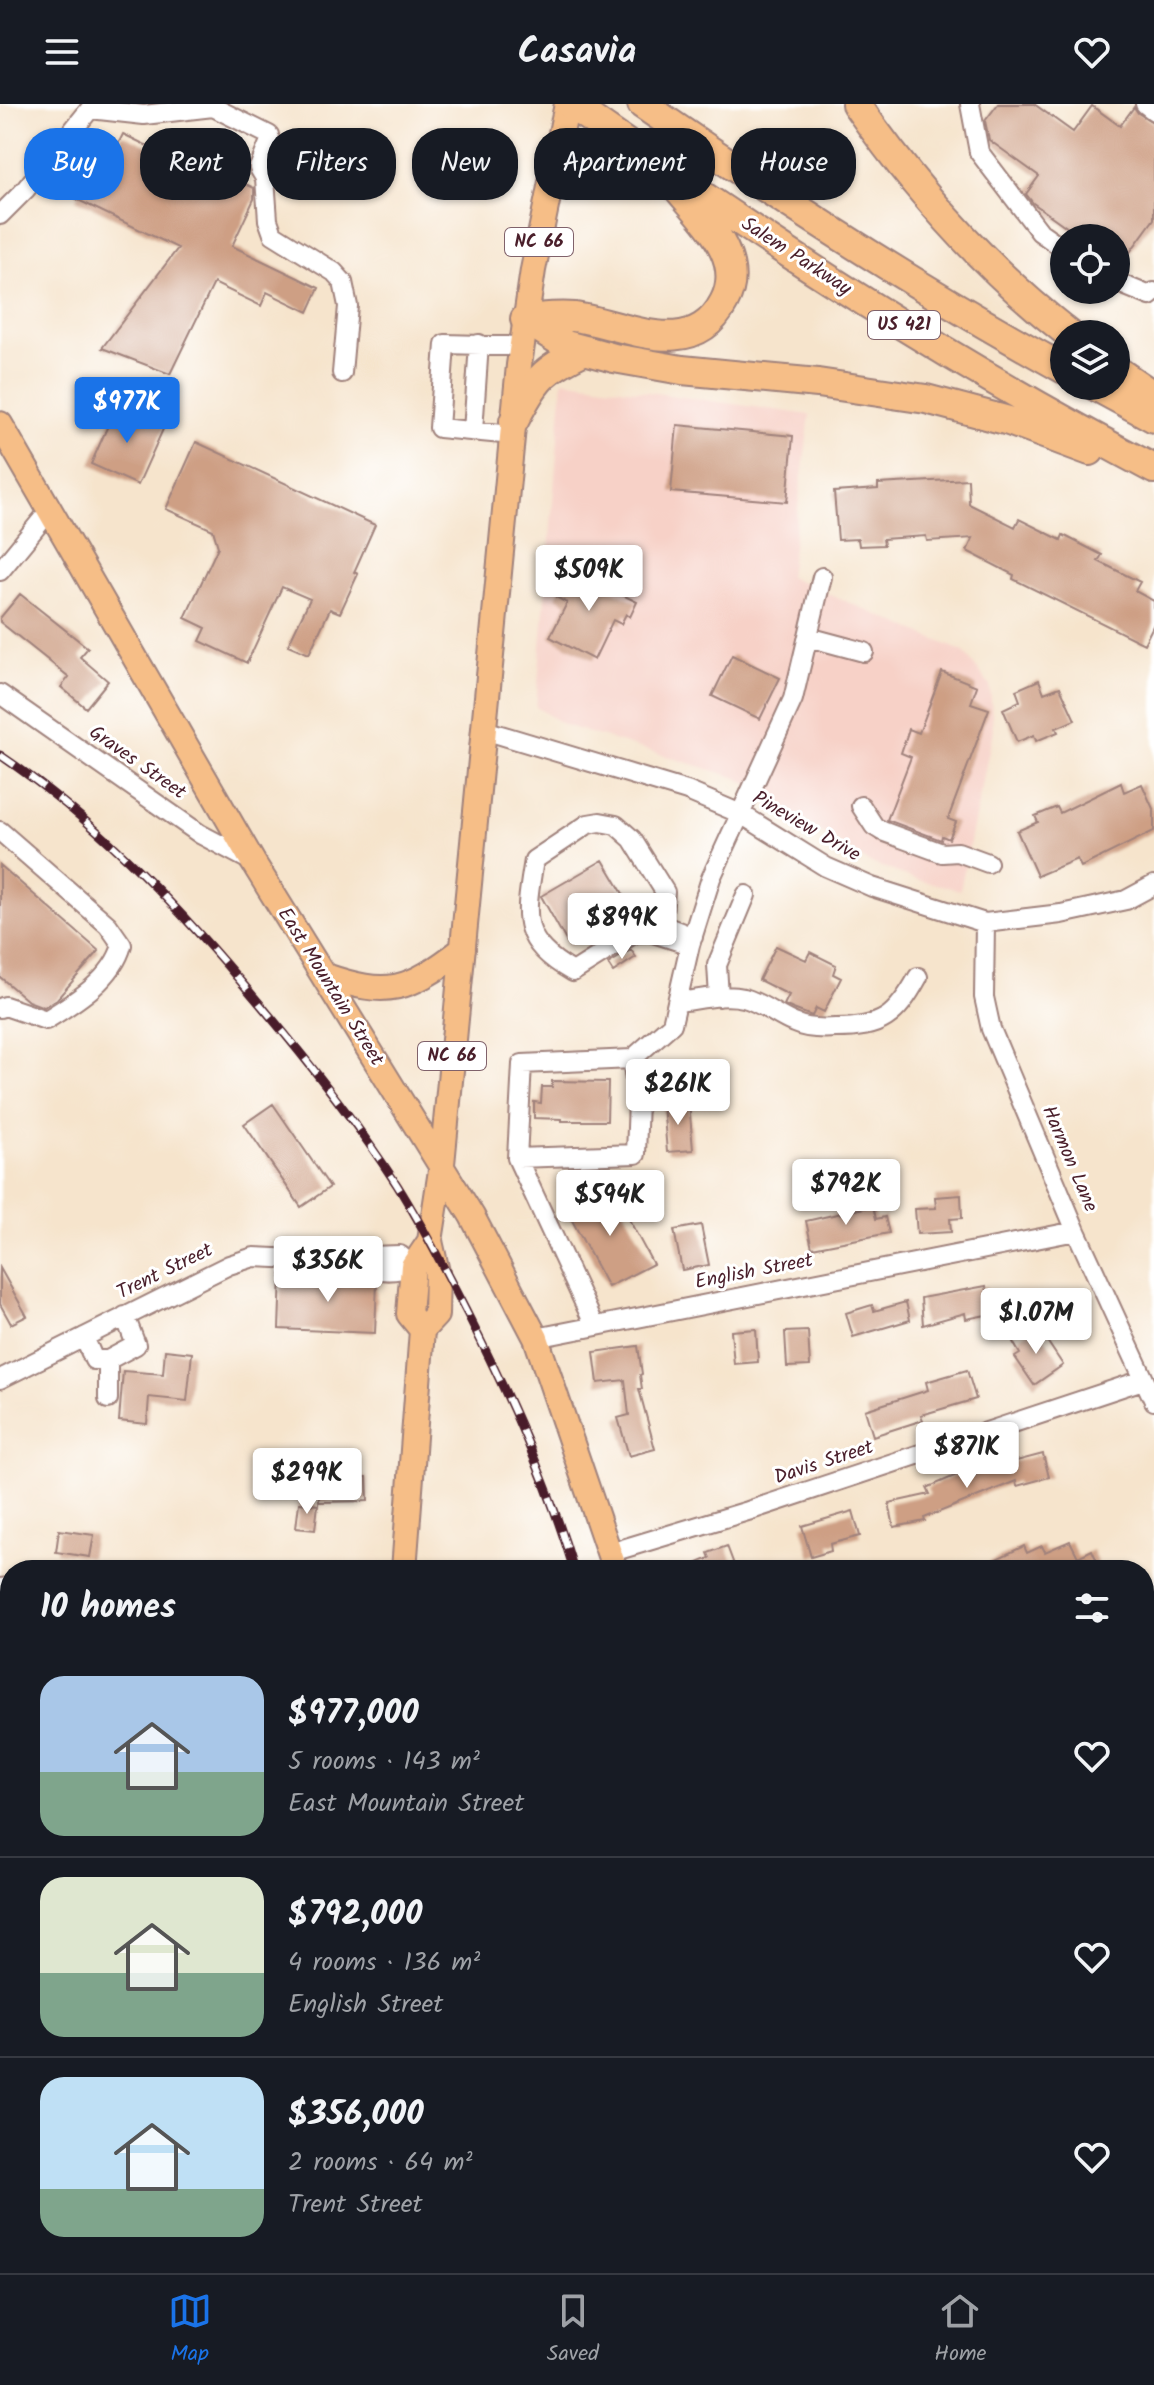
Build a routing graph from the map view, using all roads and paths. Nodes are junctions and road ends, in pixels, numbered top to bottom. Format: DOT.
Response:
graph roads {
  1 [pos="569,104"];
  2 [pos="642,104"];
  3 [pos="856,104"];
  4 [pos="970,104"];
  5 [pos="1145,104"];
  6 [pos="1154,111"];
  7 [pos="604,128"];
  8 [pos="687,200"];
  9 [pos="711,200"];
  10 [pos="0,215"];
  11 [pos="1050,239"];
  12 [pos="1130,288"];
  13 [pos="1154,292"];
  14 [pos="1053,320"];
  15 [pos="523,332"];
  16 [pos="479,344"];
  17 [pos="585,350"];
  18 [pos="1050,361"];
  19 [pos="342,373"];
  20 [pos="1130,380"];
  21 [pos="1154,396"];
  22 [pos="1121,400"];
  23 [pos="1154,418"];
  24 [pos="0,424"];
  25 [pos="514,428"];
  26 [pos="473,431"];
  27 [pos="1154,472"];
  28 [pos="50,510"];
  29 [pos="0,571"];
  30 [pos="822,577"];
  31 [pos="808,637"];
  32 [pos="864,652"];
  33 [pos="0,694"];
  34 [pos="484,730"];
  35 [pos="861,806"];
  36 [pos="741,814"];
  37 [pos="0,831"];
  38 [pos="253,862"];
  39 [pos="988,863"];
  40 [pos="1154,885"];
  41 [pos="746,895"];
  42 [pos="985,923"];
  43 [pos="691,941"];
  44 [pos="463,949"];
  45 [pos="323,975"];
  46 [pos="918,977"];
  47 [pos="719,997"];
  48 [pos="677,1002"];
  49 [pos="0,1008"];
  50 [pos="632,1059"];
  51 [pos="517,1158"];
  52 [pos="442,1164"];
  53 [pos="1076,1231"];
  54 [pos="430,1241"];
  55 [pos="413,1266"];
  56 [pos="125,1316"];
  57 [pos="595,1326"];
  58 [pos="422,1330"];
  59 [pos="84,1337"];
  60 [pos="536,1338"];
  61 [pos="108,1360"];
  62 [pos="0,1379"];
  63 [pos="1143,1380"];
  64 [pos="108,1399"];
  65 [pos="1154,1401"];
  66 [pos="405,1560"];
  67 [pos="612,1560"];
  68 [pos="615,1560"];
  1 -- 7 [label="highway, Salem Parkway / US 421"];
  1 -- 15 [label="main road, NC 66"];
  2 -- 18 [label="highway, Salem Parkway / US 421"];
  3 -- 14 [label="highway"];
  4 -- 11 [label="street"];
  5 -- 6 [label="street"];
  8 -- 15 [label="highway"];
  9 -- 27 [label="highway, Salem Parkway / US 421"];
  10 -- 19 [label="street"];
  12 -- 13 [label="street"];
  15 -- 16 [label="street"];
  15 -- 17 [label="highway"];
  15 -- 25 [label="main road, NC 66"];
  16 -- 26 [label="street"];
  16 -- 26 [label="street"];
  17 -- 25 [label="highway"];
  17 -- 27 [label="highway"];
  20 -- 21 [label="highway"];
  22 -- 23 [label="highway"];
  24 -- 28 [label="main road, East Mountain Street"];
  25 -- 26 [label="street"];
  25 -- 34 [label="main road, NC 66"];
  28 -- 29 [label="street"];
  28 -- 38 [label="main road, East Mountain Street"];
  30 -- 31 [label="street"];
  31 -- 32 [label="street"];
  31 -- 36 [label="street"];
  33 -- 38 [label="street, Graves Street"];
  34 -- 36 [label="street, Pineview Drive"];
  34 -- 44 [label="main road, NC 66"];
  35 -- 39 [label="street"];
  36 -- 42 [label="street, Pineview Drive"];
  36 -- 43 [label="street"];
  37 -- 49 [label="street"];
  38 -- 45 [label="main road, East Mountain Street"];
  40 -- 42 [label="street, Pineview Drive"];
  41 -- 47 [label="street"];
  42 -- 53 [label="street, Harmon Lane"];
  43 -- 43 [label="street"];
  43 -- 48 [label="street"];
  44 -- 45 [label="main road"];
  44 -- 52 [label="main road, NC 66"];
  45 -- 52 [label="main road, East Mountain Street"];
  46 -- 47 [label="street"];
  47 -- 48 [label="street"];
  48 -- 50 [label="street"];
  50 -- 51 [label="street"];
  50 -- 51 [label="street"];
  51 -- 57 [label="street"];
  52 -- 54 [label="main road, NC 66"];
  52 -- 60 [label="main road, East Mountain Street"];
  53 -- 57 [label="street, English Street"];
  53 -- 63 [label="street, Harmon Lane"];
  54 -- 55 [label="main road, NC 66"];
  54 -- 58 [label="main road, NC 66"];
  55 -- 56 [label="street, Trent Street"];
  55 -- 58 [label="main road, NC 66"];
  56 -- 59 [label="street, Trent Street"];
  56 -- 61 [label="street"];
  57 -- 60 [label="street, English Street"];
  58 -- 66 [label="main road, NC 66"];
  59 -- 61 [label="street"];
  59 -- 62 [label="street, Trent Street"];
  60 -- 67 [label="main road, East Mountain Street"];
  61 -- 64 [label="street"];
  63 -- 65 [label="street, Harmon Lane"];
  63 -- 68 [label="street, Davis Street"];
}
